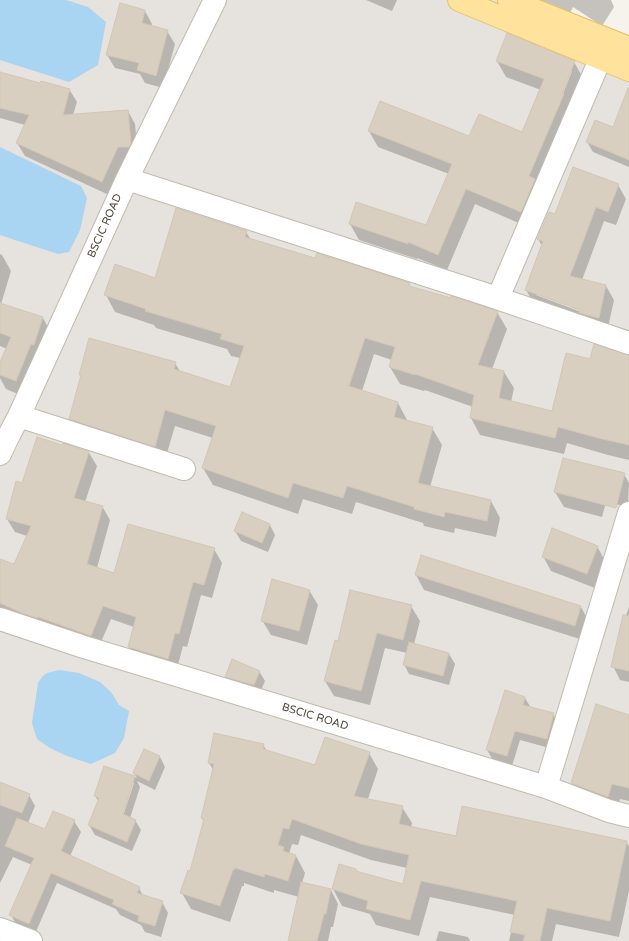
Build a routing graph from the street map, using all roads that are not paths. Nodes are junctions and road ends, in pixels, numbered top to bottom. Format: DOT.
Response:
graph roads {
  1 [pos="215,0"];
  2 [pos="459,0"];
  3 [pos="509,0"];
  4 [pos="628,44"];
  5 [pos="601,57"];
  6 [pos="629,70"];
  7 [pos="127,179"];
  8 [pos="498,298"];
  9 [pos="629,343"];
  10 [pos="19,416"];
  11 [pos="2,443"];
  12 [pos="184,469"];
  13 [pos="629,513"];
  14 [pos="0,619"];
  15 [pos="546,787"];
  16 [pos="629,816"];
  17 [pos="0,929"];
  18 [pos="31,941"];
  1 -- 7 [label="street, BSCIC ROAD"];
  2 -- 5 [label="main road"];
  3 -- 4 [label="main road"];
  5 -- 6 [label="main road"];
  5 -- 8 [label="street"];
  7 -- 8 [label="street"];
  7 -- 10 [label="street, BSCIC ROAD"];
  8 -- 9 [label="street"];
  10 -- 11 [label="street, BSCIC ROAD"];
  10 -- 12 [label="street"];
  13 -- 15 [label="street"];
  14 -- 15 [label="street, BSCIC ROAD"];
  15 -- 16 [label="street, BSCIC ROAD"];
  17 -- 18 [label="street"];
}
